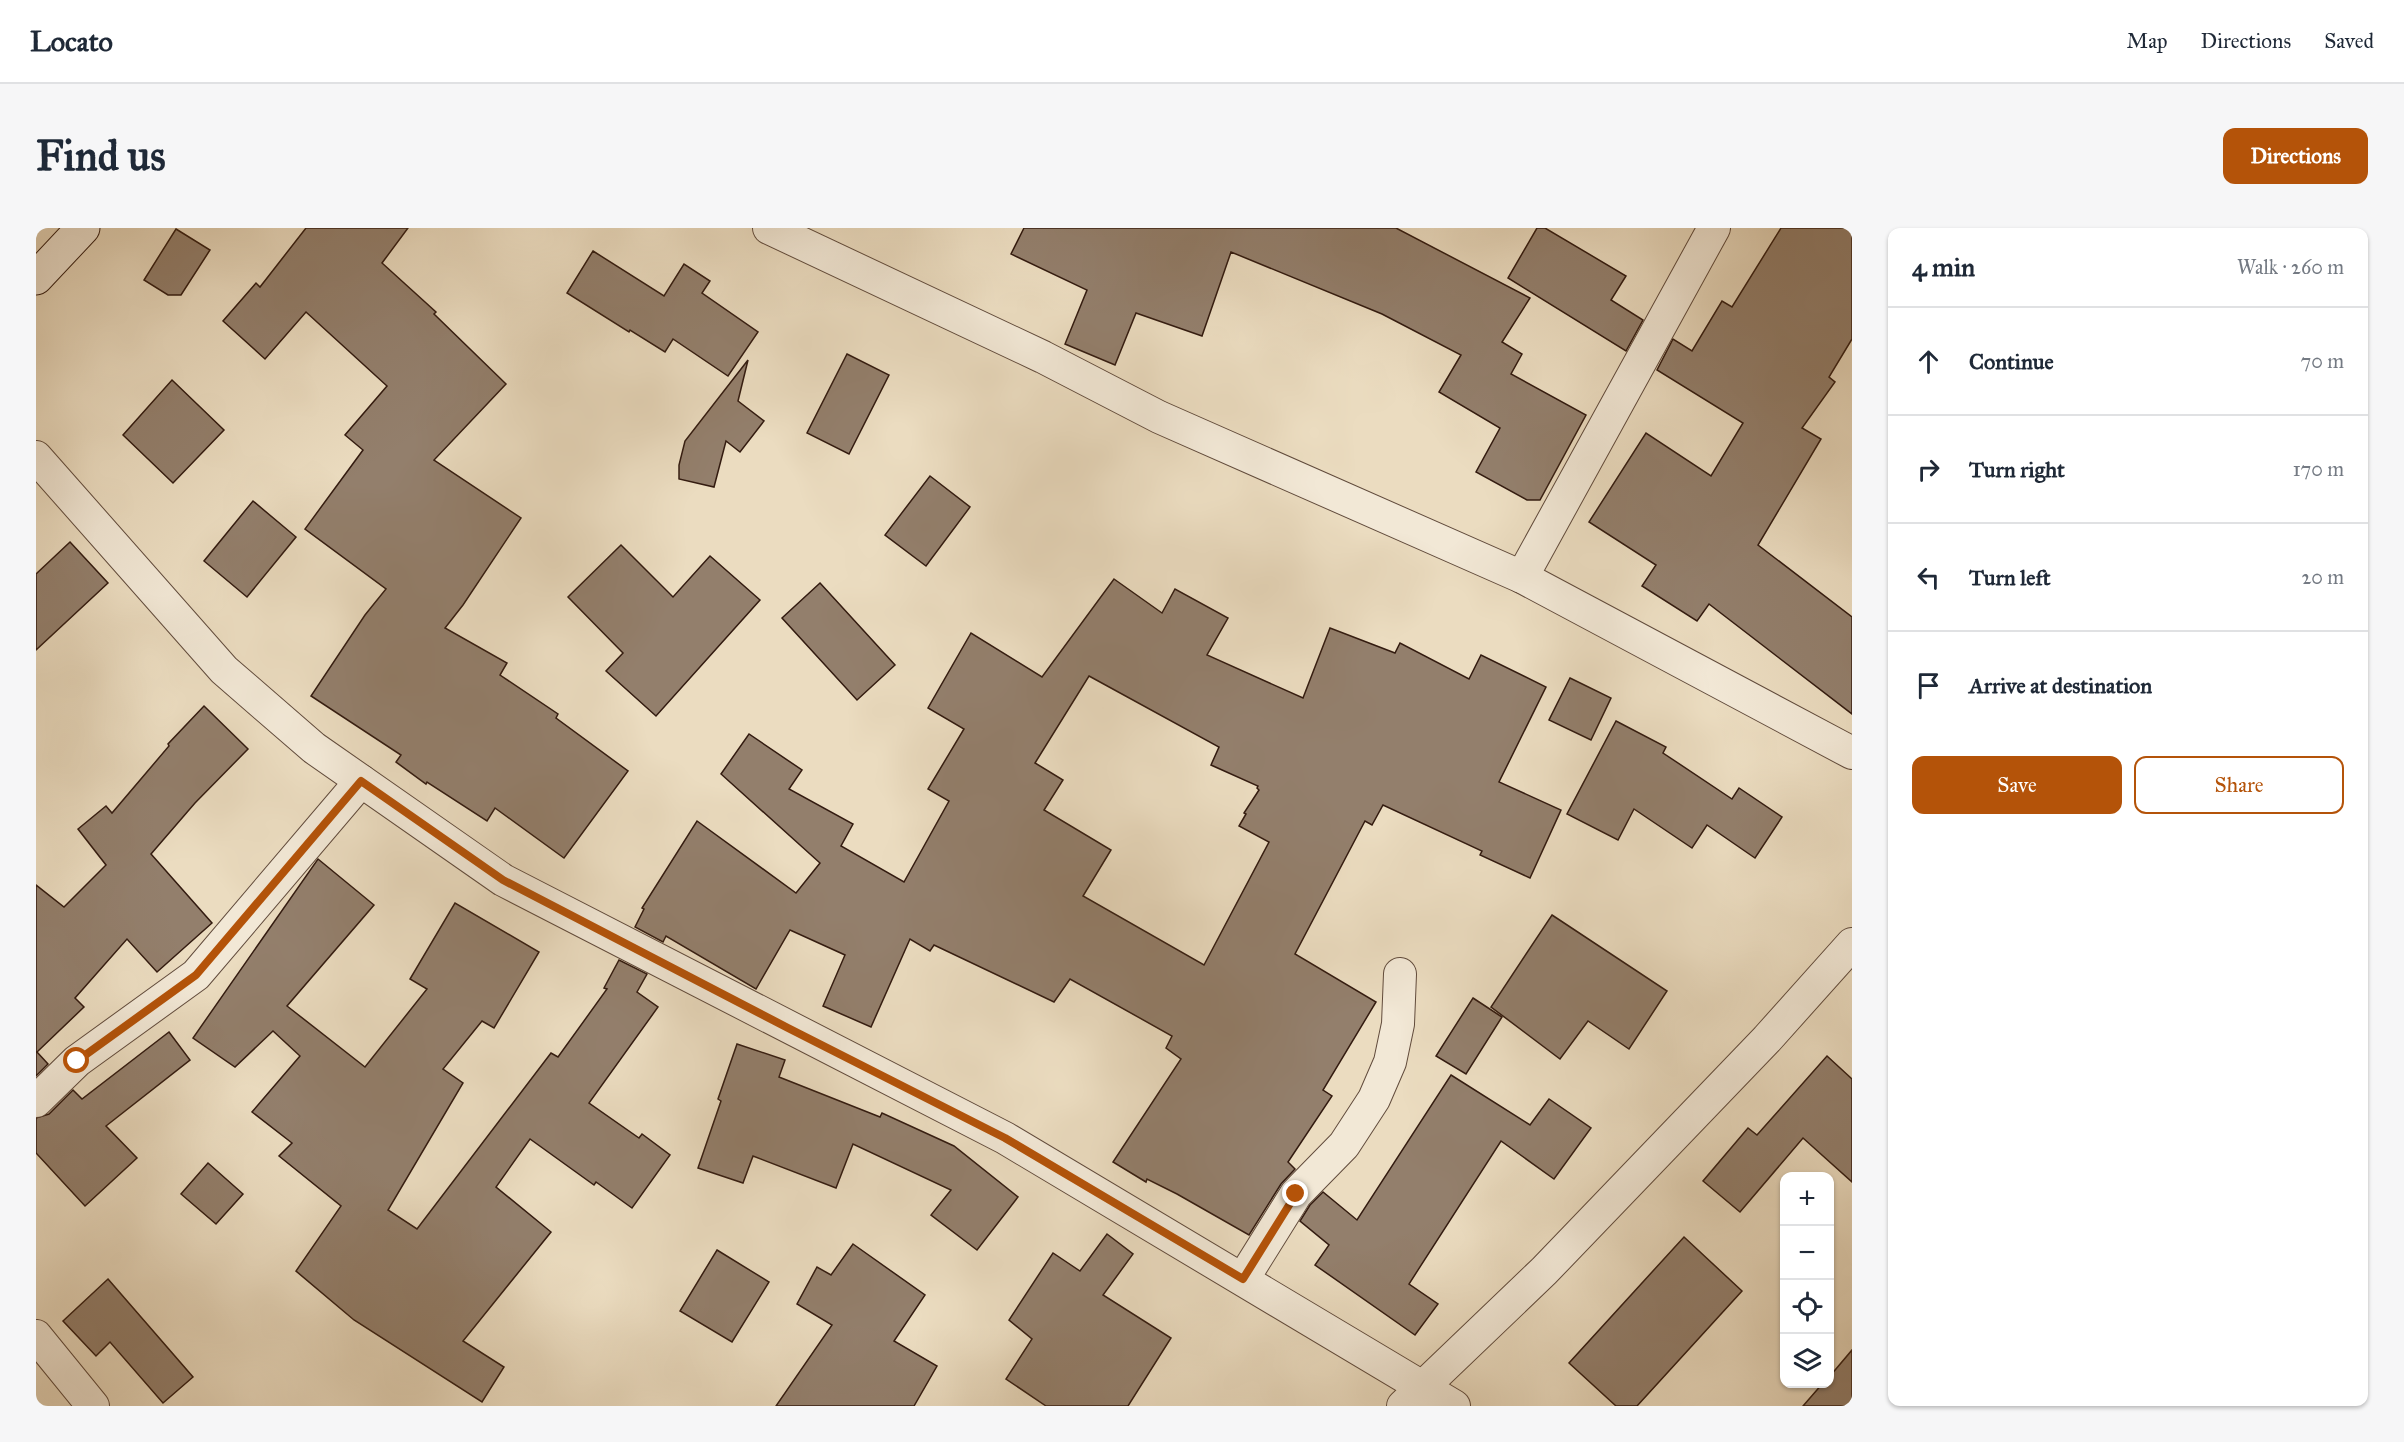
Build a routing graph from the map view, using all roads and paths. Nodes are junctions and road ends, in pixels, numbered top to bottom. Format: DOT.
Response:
graph roads {
  1 [pos="83,228"];
  2 [pos="769,228"];
  3 [pos="1714,228"];
  4 [pos="36,278"];
  5 [pos="36,457"];
  6 [pos="1521,577"];
  7 [pos="1852,753"];
  8 [pos="361,781"];
  9 [pos="1852,944"];
  10 [pos="1400,974"];
  11 [pos="36,1101"];
  12 [pos="1243,1279"];
  13 [pos="36,1336"];
  14 [pos="1412,1396"];
  15 [pos="93,1406"];
  16 [pos="1454,1406"];
  1 -- 4 [label="street"];
  2 -- 6 [label="street"];
  3 -- 6 [label="street"];
  5 -- 8 [label="street"];
  6 -- 7 [label="street"];
  8 -- 11 [label="street"];
  8 -- 12 [label="street"];
  9 -- 14 [label="street"];
  10 -- 12 [label="street"];
  12 -- 14 [label="street"];
  13 -- 15 [label="street"];
  14 -- 16 [label="street"];
}
